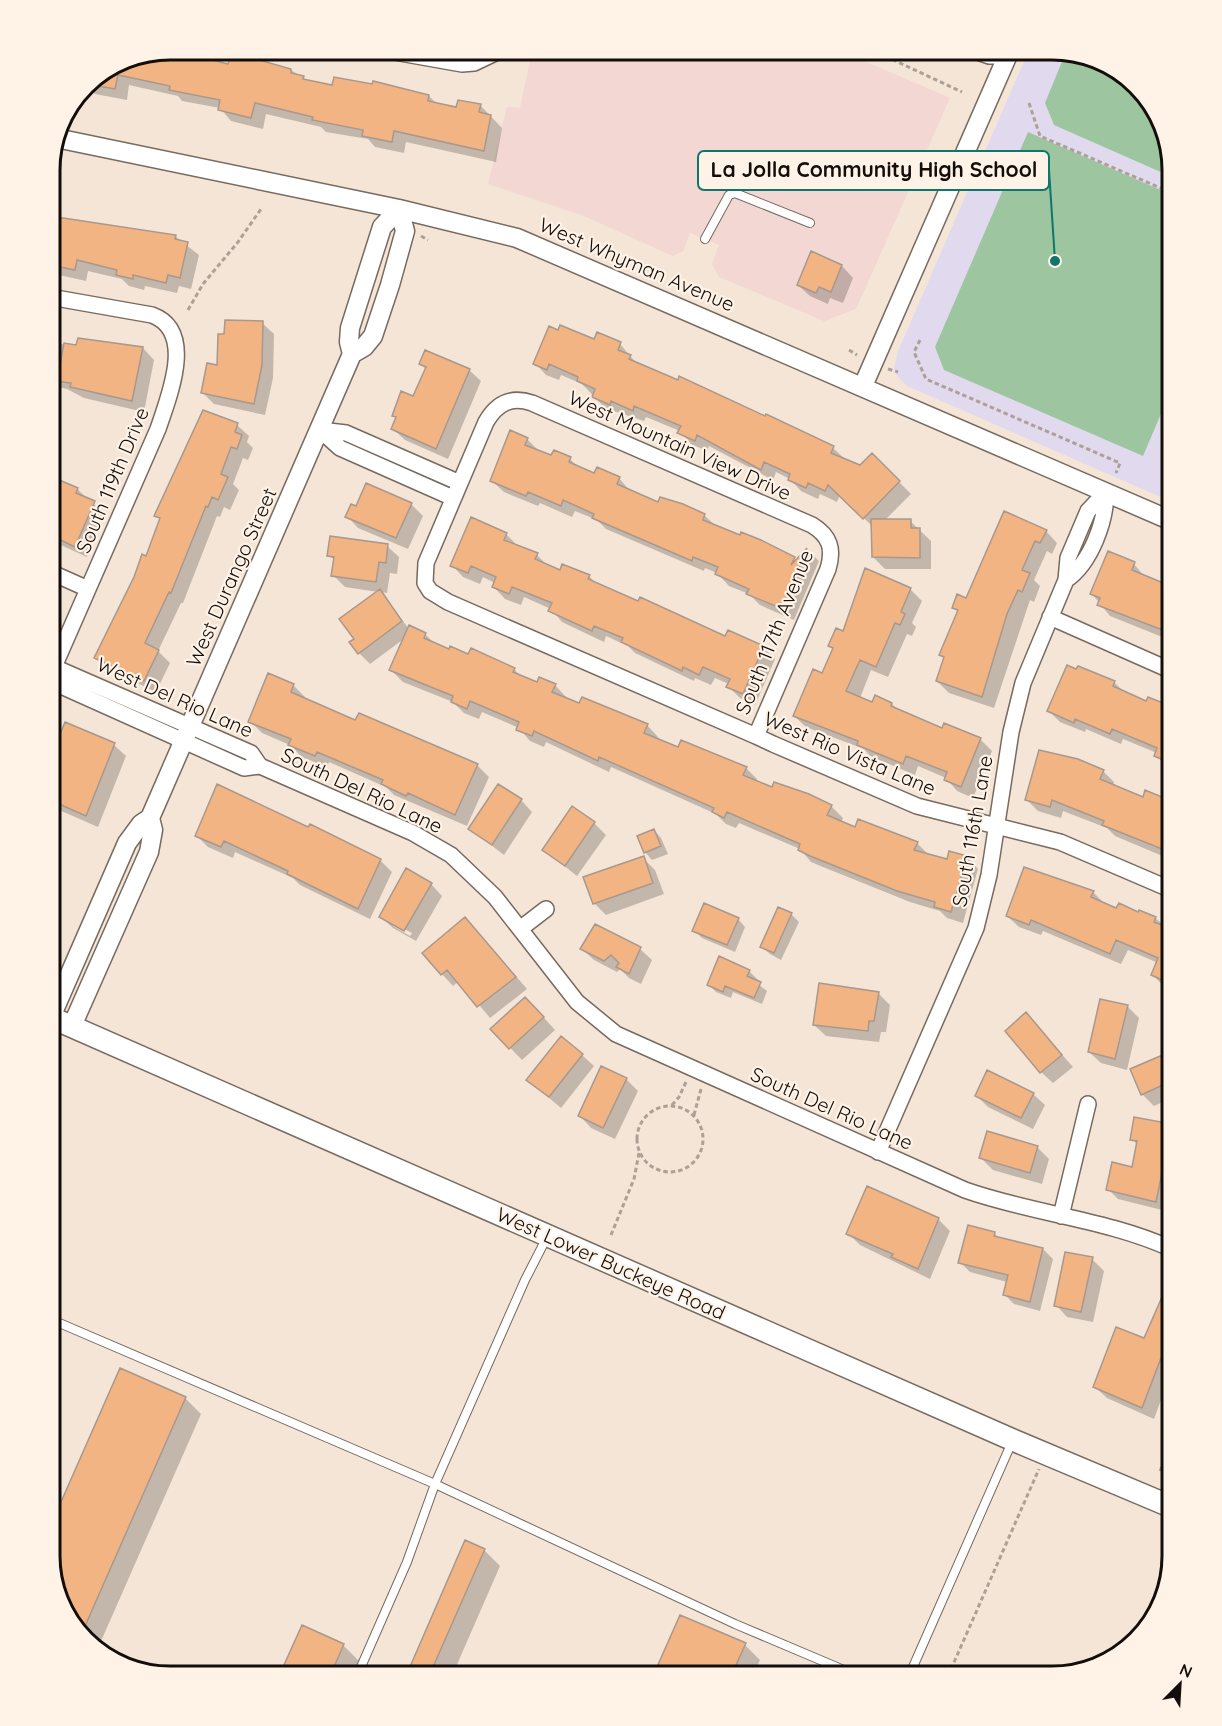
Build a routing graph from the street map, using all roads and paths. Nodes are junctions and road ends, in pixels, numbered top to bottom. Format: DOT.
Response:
graph roads {
  1 [pos="439,60"];
  2 [pos="480,60"];
  3 [pos="893,60"];
  4 [pos="1003,60"];
  5 [pos="962,92"];
  6 [pos="1029,103"];
  7 [pos="65,140"];
  8 [pos="1162,188"];
  9 [pos="261,209"];
  10 [pos="399,209"];
  11 [pos="810,223"];
  12 [pos="705,239"];
  13 [pos="60,299"];
  14 [pos="188,310"];
  15 [pos="920,340"];
  16 [pos="863,386"];
  17 [pos="321,430"];
  18 [pos="1116,473"];
  19 [pos="460,483"];
  20 [pos="1106,492"];
  21 [pos="453,498"];
  22 [pos="1162,516"];
  23 [pos="831,544"];
  24 [pos="60,576"];
  25 [pos="88,589"];
  26 [pos="1050,617"];
  27 [pos="60,654"];
  28 [pos="1162,666"];
  29 [pos="60,679"];
  30 [pos="187,734"];
  31 [pos="756,736"];
  32 [pos="261,766"];
  33 [pos="997,827"];
  34 [pos="1162,885"];
  35 [pos="546,909"];
  36 [pos="520,929"];
  37 [pos="60,1016"];
  38 [pos="60,1025"];
  39 [pos="686,1082"];
  40 [pos="701,1089"];
  41 [pos="1088,1104"];
  42 [pos="670,1106"];
  43 [pos="694,1116"];
  44 [pos="639,1152"];
  45 [pos="878,1152"];
  46 [pos="646,1162"];
  47 [pos="638,1165"];
  48 [pos="1061,1216"];
  49 [pos="548,1235"];
  50 [pos="611,1235"];
  51 [pos="1162,1245"];
  52 [pos="60,1323"];
  53 [pos="1013,1440"];
  54 [pos="1045,1454"];
  55 [pos="1162,1468"];
  56 [pos="1160,1472"];
  57 [pos="435,1484"];
  58 [pos="1162,1502"];
  59 [pos="361,1666"];
  60 [pos="834,1666"];
  61 [pos="913,1666"];
  62 [pos="952,1666"];
  1 -- 2 [label="street"];
  3 -- 5 [label="path"];
  4 -- 16 [label="street"];
  6 -- 8 [label="path"];
  7 -- 10 [label="street, West Whyman Avenue"];
  9 -- 14 [label="path"];
  10 -- 16 [label="street, West Whyman Avenue"];
  10 -- 17 [label="street, West Durango Street"];
  11 -- 12 [label="lane"];
  13 -- 25 [label="street, South 119th Drive"];
  15 -- 18 [label="path"];
  16 -- 20 [label="street, West Whyman Avenue"];
  17 -- 19 [label="street"];
  17 -- 21 [label="street"];
  17 -- 30 [label="street, West Durango Street"];
  19 -- 21 [label="street"];
  19 -- 23 [label="street, West Mountain View Drive"];
  20 -- 22 [label="street, West Whyman Avenue"];
  20 -- 26 [label="street, South 116th Lane"];
  21 -- 31 [label="street, West Rio Vista Lane"];
  23 -- 31 [label="street, South 117th Avenue"];
  24 -- 25 [label="street"];
  25 -- 27 [label="street, South 119th Drive"];
  26 -- 28 [label="street"];
  26 -- 33 [label="street, South 116th Lane"];
  29 -- 30 [label="street, West Del Rio Lane"];
  30 -- 32 [label="street, West Del Rio Lane"];
  30 -- 37 [label="street, West Durango Street"];
  31 -- 33 [label="street, West Rio Vista Lane"];
  32 -- 36 [label="street, South Del Rio Lane"];
  33 -- 34 [label="street, West Rio Vista Lane"];
  33 -- 45 [label="street, South 116th Lane"];
  35 -- 36 [label="street"];
  36 -- 45 [label="street, South Del Rio Lane"];
  38 -- 49 [label="main road, West Lower Buckeye Road"];
  39 -- 42 [label="path"];
  40 -- 43 [label="path"];
  41 -- 48 [label="street"];
  42 -- 43 [label="path"];
  42 -- 44 [label="path"];
  43 -- 46 [label="path"];
  44 -- 46 [label="path"];
  44 -- 47 [label="path"];
  45 -- 48 [label="street, South Del Rio Lane"];
  46 -- 47 [label="path"];
  47 -- 50 [label="path"];
  48 -- 51 [label="street, South Del Rio Lane"];
  49 -- 53 [label="main road, West Lower Buckeye Road"];
  49 -- 57 [label="lane"];
  52 -- 57 [label="lane"];
  53 -- 54 [label="main road, West Lower Buckeye Road"];
  53 -- 61 [label="lane"];
  54 -- 58 [label="main road, West Lower Buckeye Road"];
  54 -- 62 [label="path"];
  55 -- 56 [label="path"];
  57 -- 59 [label="lane"];
  57 -- 60 [label="lane"];
}
